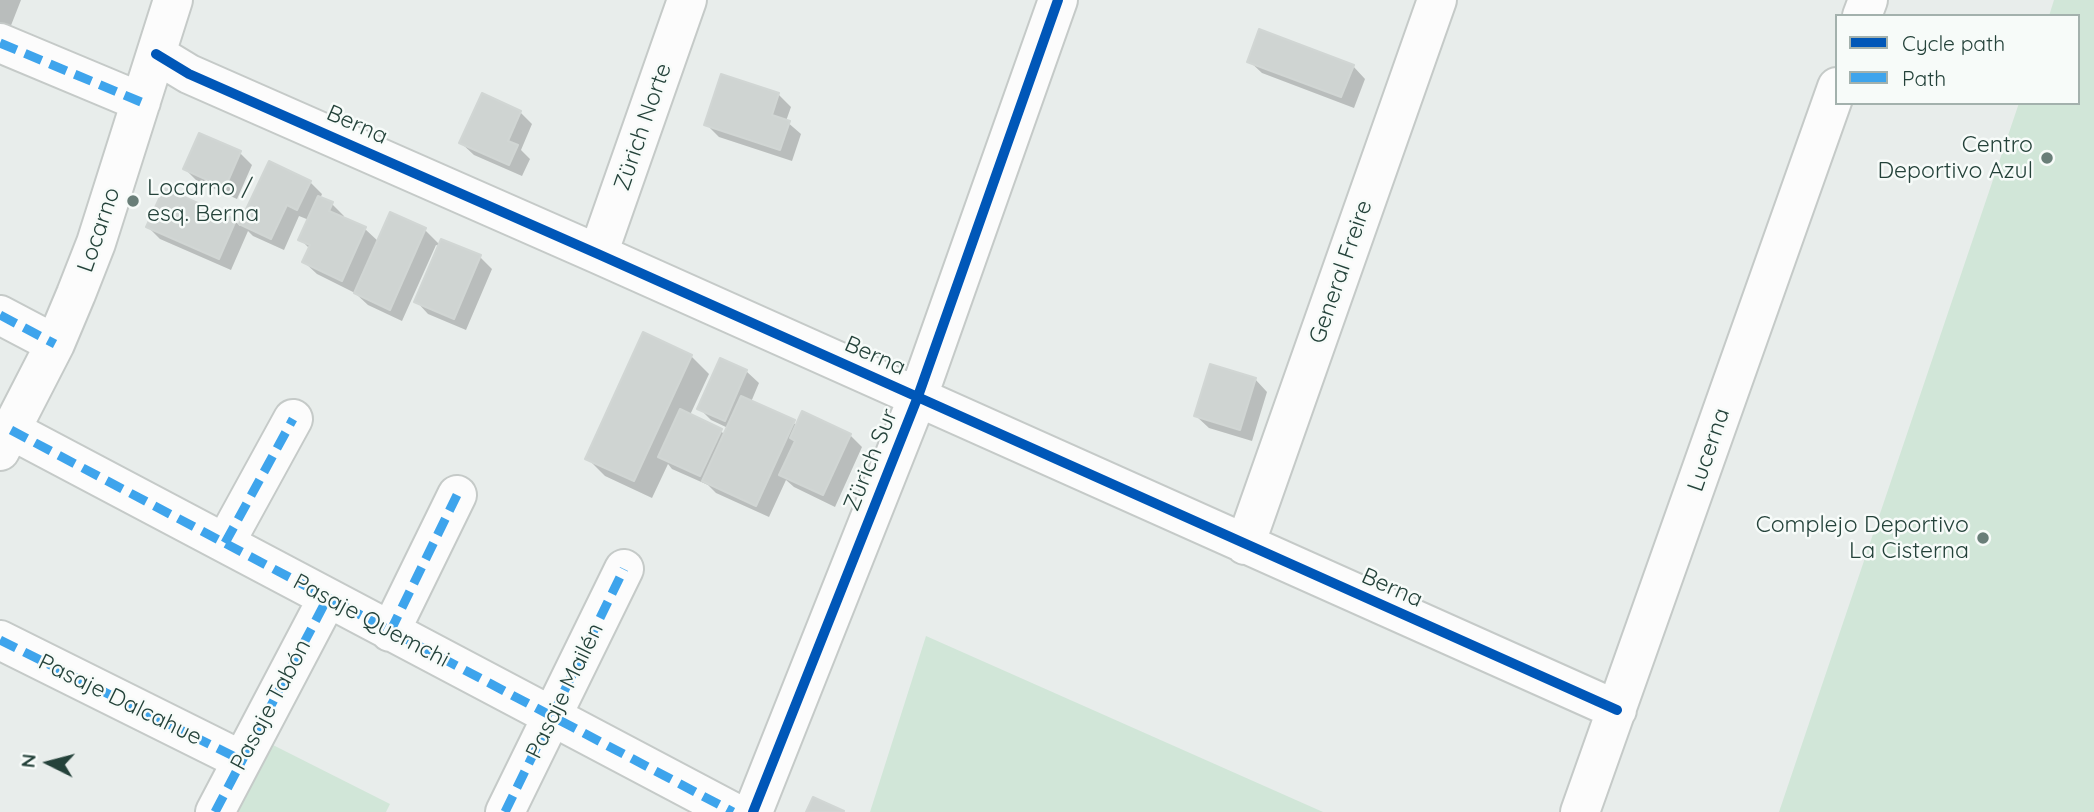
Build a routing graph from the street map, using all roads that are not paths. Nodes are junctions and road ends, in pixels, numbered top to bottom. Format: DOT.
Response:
graph roads {
  1 [pos="173,0"];
  2 [pos="687,0"];
  3 [pos="1058,0"];
  4 [pos="1437,0"];
  5 [pos="0,43"];
  6 [pos="156,54"];
  7 [pos="1835,93"];
  8 [pos="141,102"];
  9 [pos="598,254"];
  10 [pos="0,315"];
  11 [pos="55,344"];
  12 [pos="917,399"];
  13 [pos="293,419"];
  14 [pos="6,440"];
  15 [pos="457,495"];
  16 [pos="225,543"];
  17 [pos="1245,545"];
  18 [pos="624,569"];
  19 [pos="327,599"];
  20 [pos="390,632"];
  21 [pos="0,640"];
  22 [pos="1616,710"];
  23 [pos="553,717"];
  24 [pos="241,760"];
  25 [pos="215,812"];
  26 [pos="505,812"];
  27 [pos="733,812"];
  28 [pos="753,812"];
  29 [pos="1580,812"];
  1 -- 6 [label="street, Locarno"];
  2 -- 9 [label="street, Zürich Norte"];
  3 -- 12 [label="street, Zürich Sur"];
  4 -- 17 [label="street, General Freire"];
  5 -- 8 [label="street"];
  6 -- 8 [label="street, Locarno"];
  6 -- 9 [label="street, Berna"];
  7 -- 22 [label="street, Lucerna"];
  8 -- 11 [label="street, Locarno"];
  9 -- 12 [label="street, Berna"];
  10 -- 11 [label="street"];
  11 -- 14 [label="street, Locarno"];
  12 -- 17 [label="street, Berna"];
  12 -- 28 [label="street, Zürich Sur"];
  13 -- 16 [label="street"];
  14 -- 16 [label="street, Pasaje Quemchi"];
  15 -- 20 [label="street"];
  16 -- 19 [label="street, Pasaje Quemchi"];
  17 -- 22 [label="street, Berna"];
  18 -- 23 [label="street, Pasaje Mailén"];
  19 -- 20 [label="street, Pasaje Quemchi"];
  19 -- 24 [label="street, Pasaje Tabón"];
  20 -- 23 [label="street, Pasaje Quemchi"];
  21 -- 24 [label="street, Pasaje Dalcahue"];
  22 -- 29 [label="street, Lucerna"];
  23 -- 26 [label="street, Pasaje Mailén"];
  23 -- 27 [label="street, Pasaje Quemchi"];
  24 -- 25 [label="street, Pasaje Tabón"];
}
